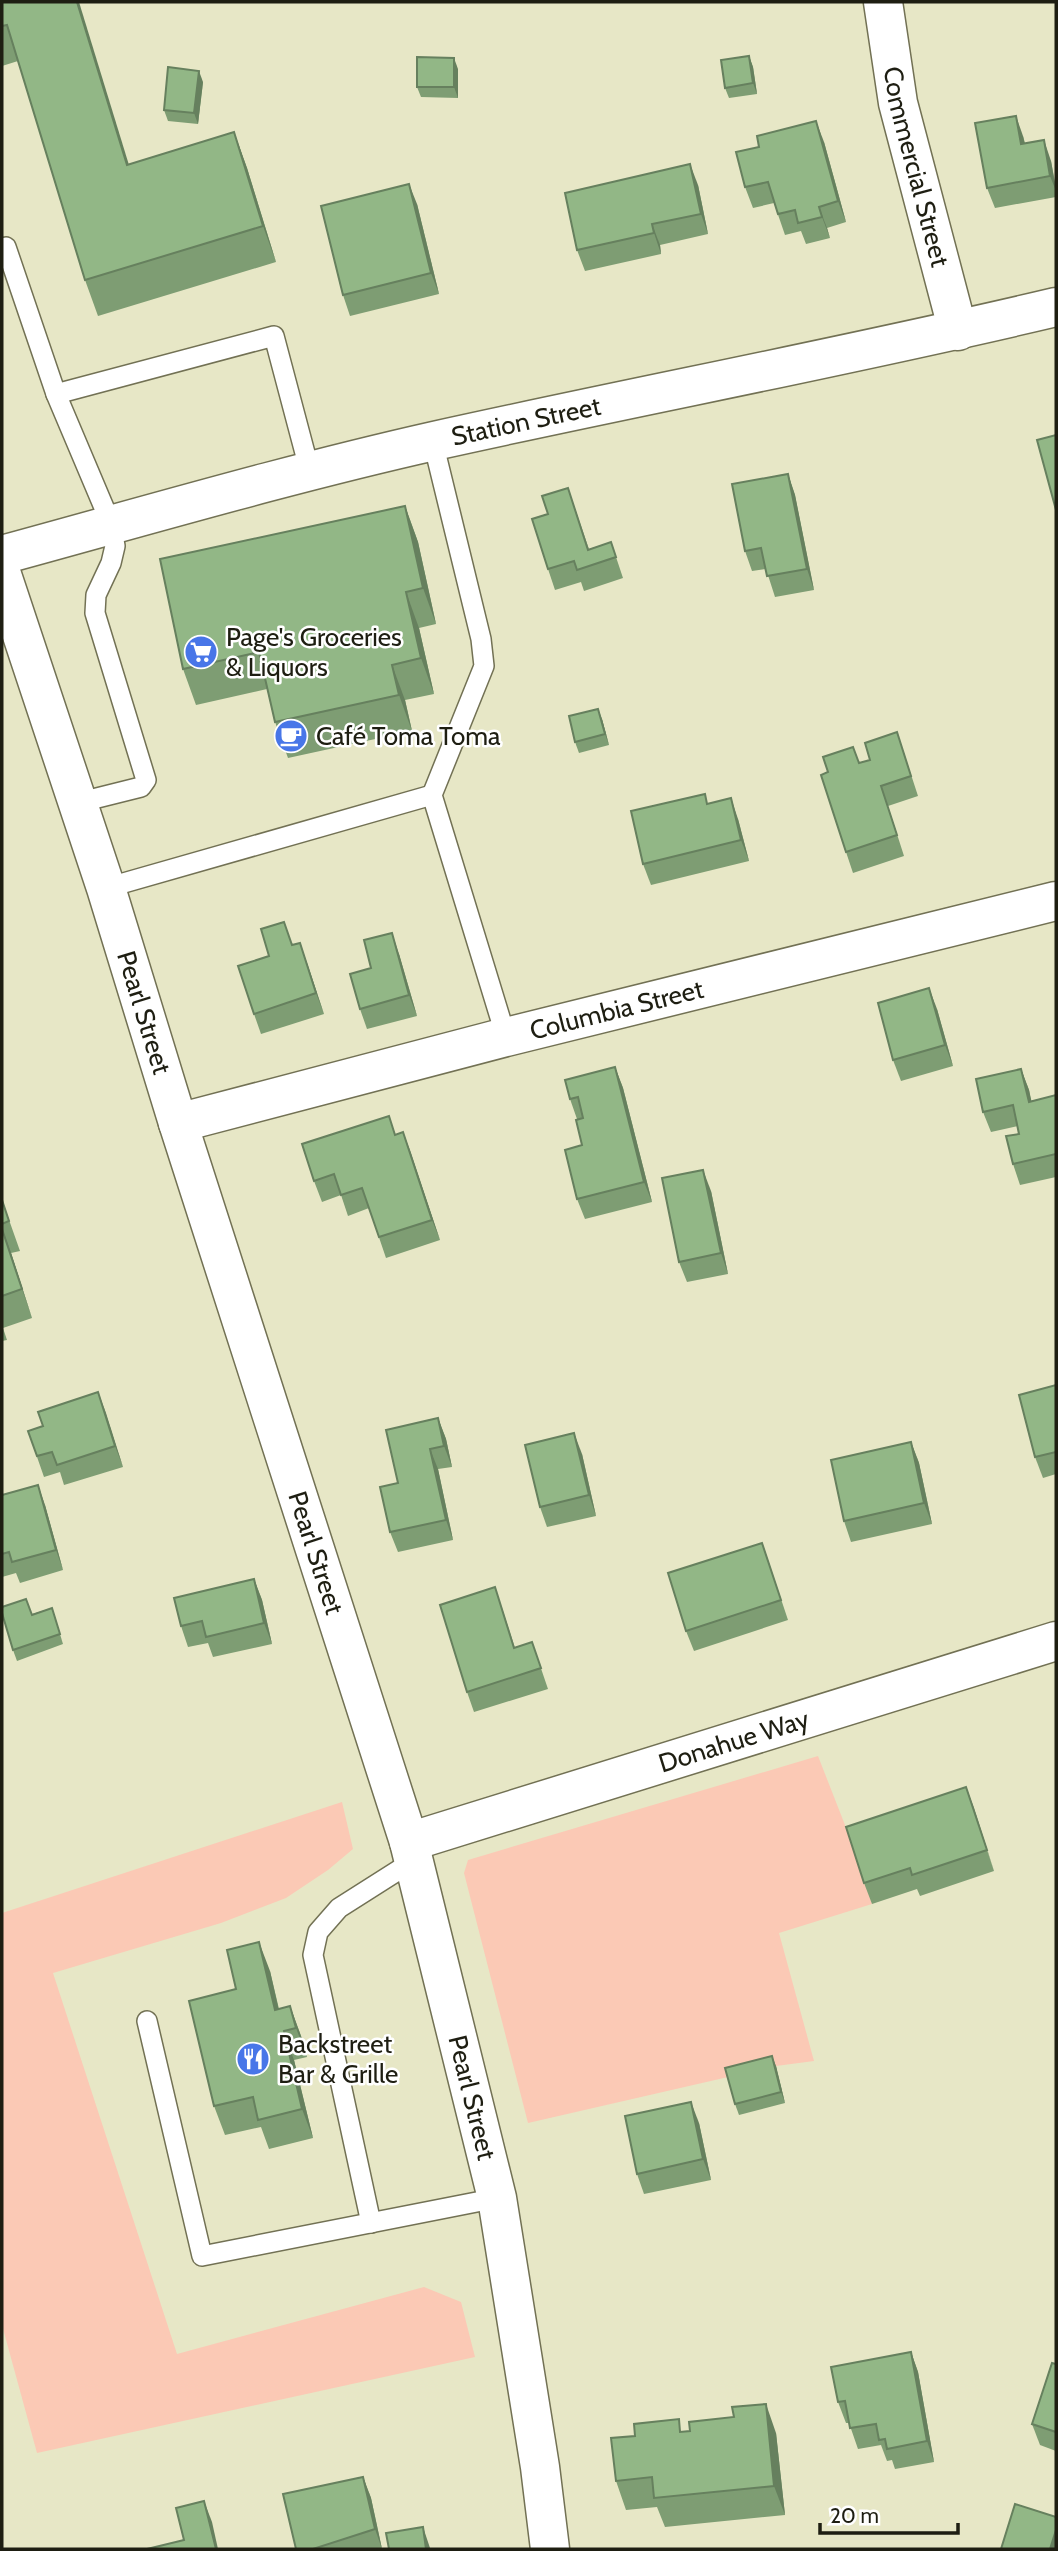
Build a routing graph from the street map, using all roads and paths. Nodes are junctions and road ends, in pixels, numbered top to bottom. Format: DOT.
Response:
graph roads {
  1 [pos="883,2"];
  2 [pos="6,247"];
  3 [pos="1056,307"];
  4 [pos="958,331"];
  5 [pos="56,394"];
  6 [pos="433,442"];
  7 [pos="310,471"];
  8 [pos="111,524"];
  9 [pos="2,555"];
  10 [pos="2,575"];
  11 [pos="432,796"];
  12 [pos="77,803"];
  13 [pos="106,888"];
  14 [pos="1056,901"];
  15 [pos="506,1037"];
  16 [pos="178,1123"];
  17 [pos="1056,1641"];
  18 [pos="411,1851"];
  19 [pos="147,2021"];
  20 [pos="497,2198"];
  21 [pos="371,2223"];
  22 [pos="550,2549"];
  1 -- 4 [label="street, Commercial Street"];
  2 -- 5 [label="lane"];
  3 -- 4 [label="street, Station Street"];
  4 -- 6 [label="street, Station Street"];
  5 -- 7 [label="lane"];
  5 -- 8 [label="lane"];
  6 -- 7 [label="street, Station Street"];
  6 -- 11 [label="lane"];
  7 -- 8 [label="street, Station Street"];
  8 -- 9 [label="street, Station Street"];
  8 -- 12 [label="lane"];
  10 -- 12 [label="street, Pearl Street"];
  11 -- 13 [label="lane"];
  11 -- 15 [label="lane"];
  12 -- 13 [label="street, Pearl Street"];
  13 -- 16 [label="street, Pearl Street"];
  14 -- 15 [label="street, Columbia Street"];
  15 -- 16 [label="street, Columbia Street"];
  16 -- 18 [label="street, Pearl Street"];
  17 -- 18 [label="street, Donahue Way"];
  18 -- 20 [label="street, Pearl Street"];
  18 -- 21 [label="lane"];
  19 -- 21 [label="lane"];
  20 -- 21 [label="lane"];
  20 -- 22 [label="street, Pearl Street"];
}
